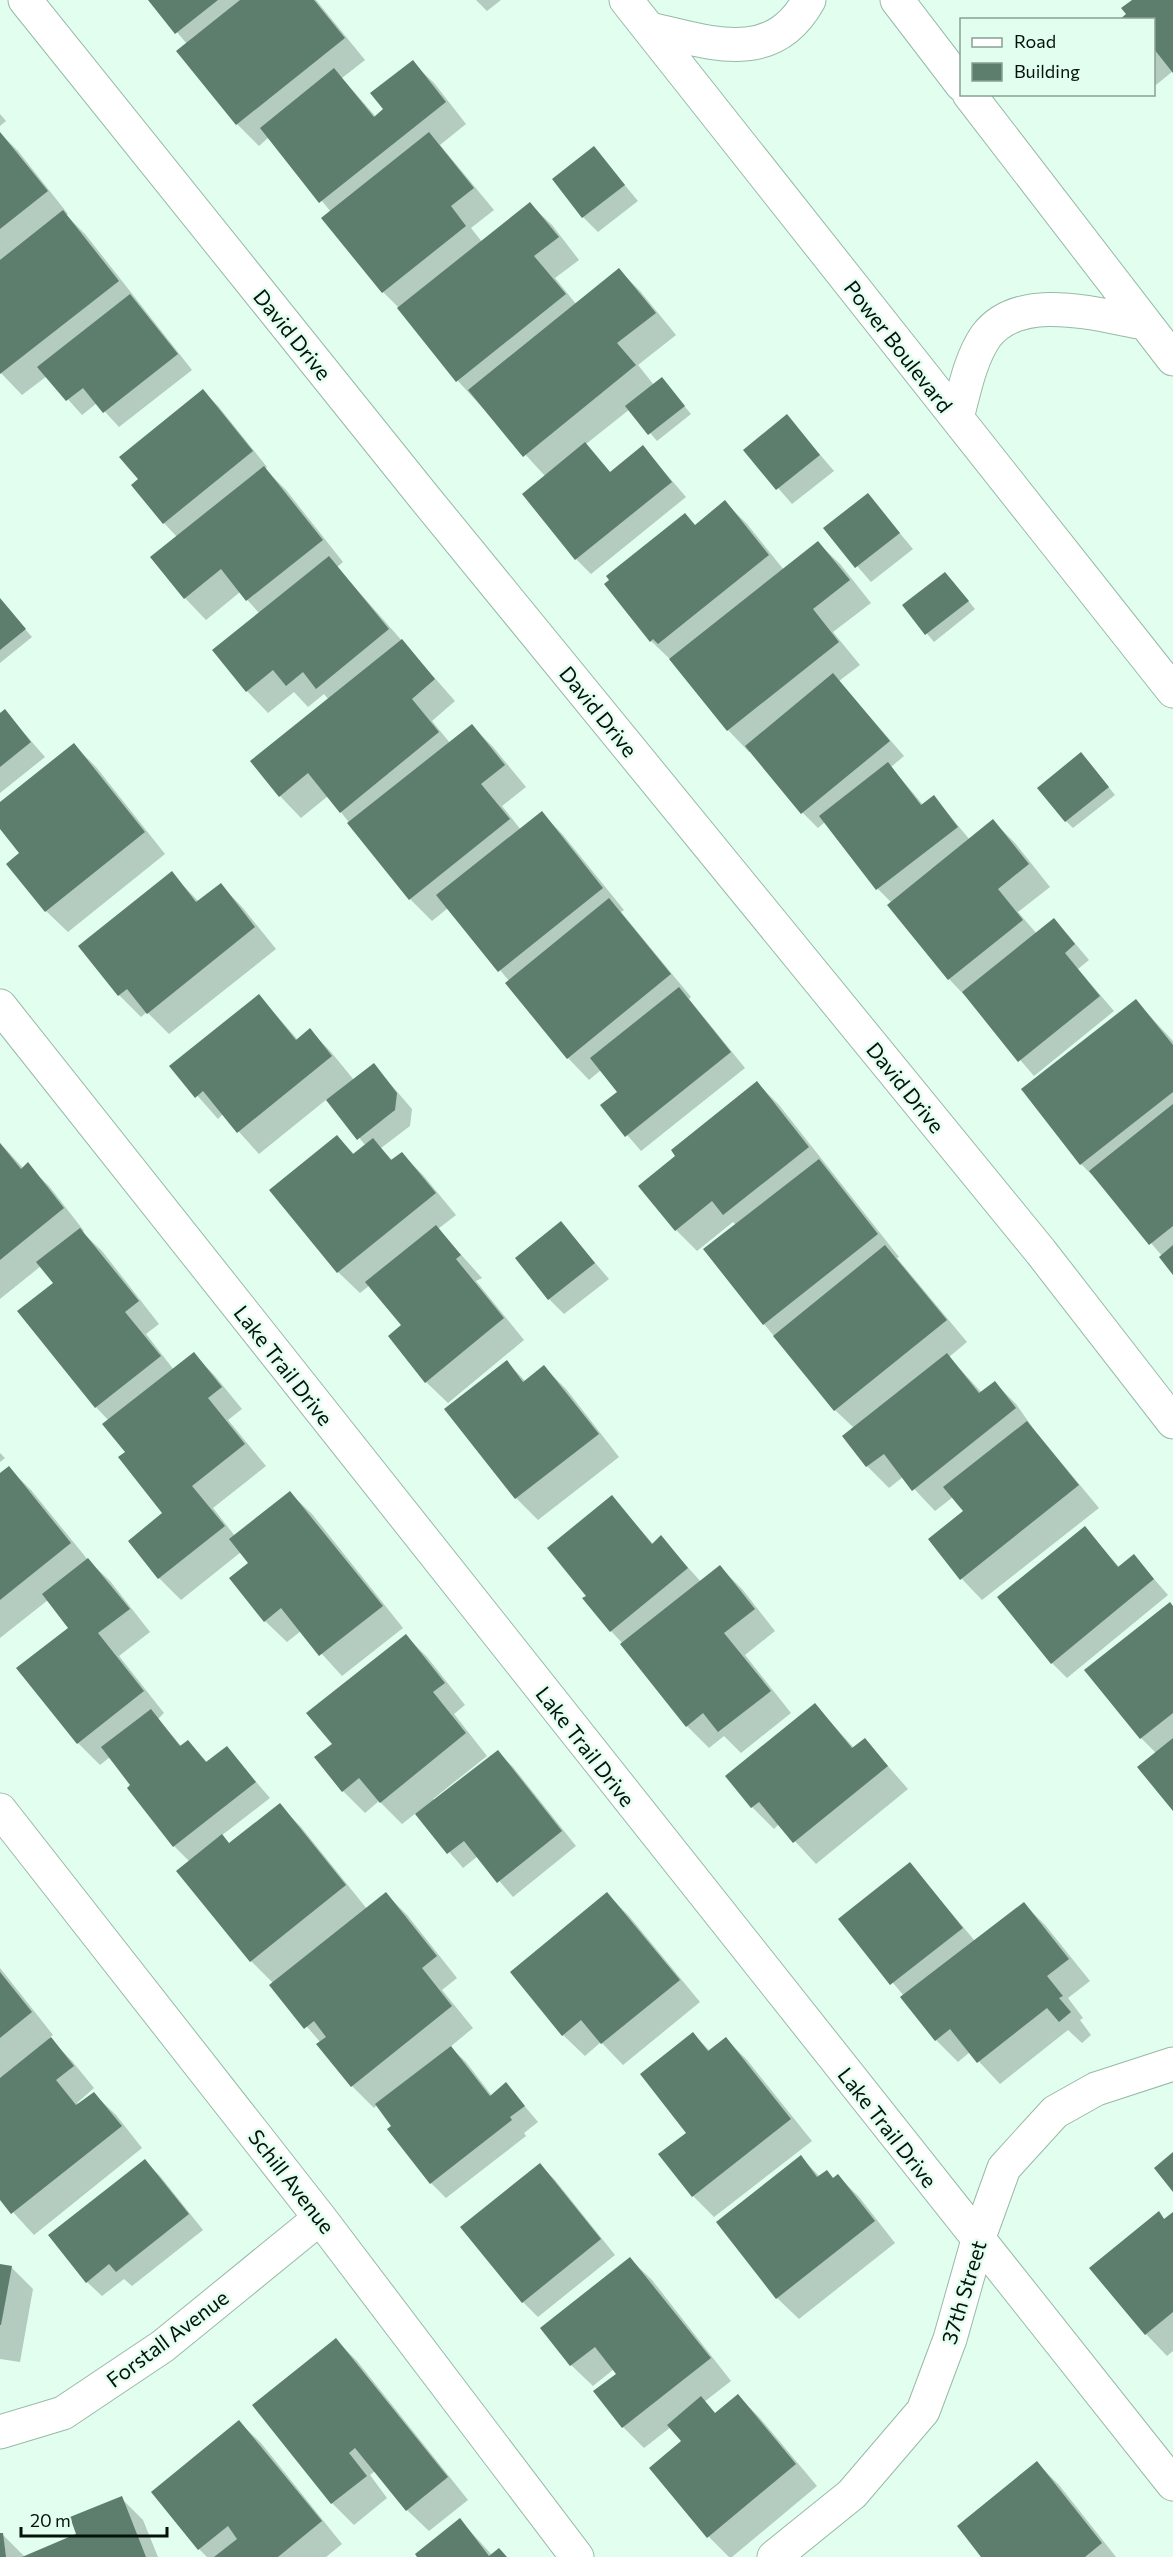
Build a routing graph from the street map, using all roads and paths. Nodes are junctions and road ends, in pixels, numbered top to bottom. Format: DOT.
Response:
graph roads {
  1 [pos="25,0"];
  2 [pos="626,0"];
  3 [pos="809,0"];
  4 [pos="897,0"];
  5 [pos="650,29"];
  6 [pos="960,82"];
  7 [pos="971,96"];
  8 [pos="1143,323"];
  9 [pos="1173,359"];
  10 [pos="957,418"];
  11 [pos="1173,691"];
  12 [pos="0,1006"];
  13 [pos="1173,1422"];
  14 [pos="0,1810"];
  15 [pos="1173,2064"];
  16 [pos="320,2218"];
  17 [pos="978,2240"];
  18 [pos="0,2432"];
  19 [pos="1173,2484"];
  20 [pos="577,2557"];
  21 [pos="774,2557"];
  1 -- 13 [label="street, David Drive"];
  2 -- 5 [label="street, Power Boulevard"];
  3 -- 5 [label="street"];
  4 -- 6 [label="street"];
  5 -- 10 [label="street, Power Boulevard"];
  7 -- 8 [label="street"];
  8 -- 9 [label="street"];
  8 -- 10 [label="street"];
  10 -- 11 [label="street, Power Boulevard"];
  12 -- 17 [label="street, Lake Trail Drive"];
  14 -- 16 [label="street, Schill Avenue"];
  15 -- 17 [label="street, 37th Street"];
  16 -- 18 [label="street, Forstall Avenue"];
  16 -- 20 [label="street, Schill Avenue"];
  17 -- 19 [label="street, Lake Trail Drive"];
  17 -- 21 [label="street, 37th Street"];
}
